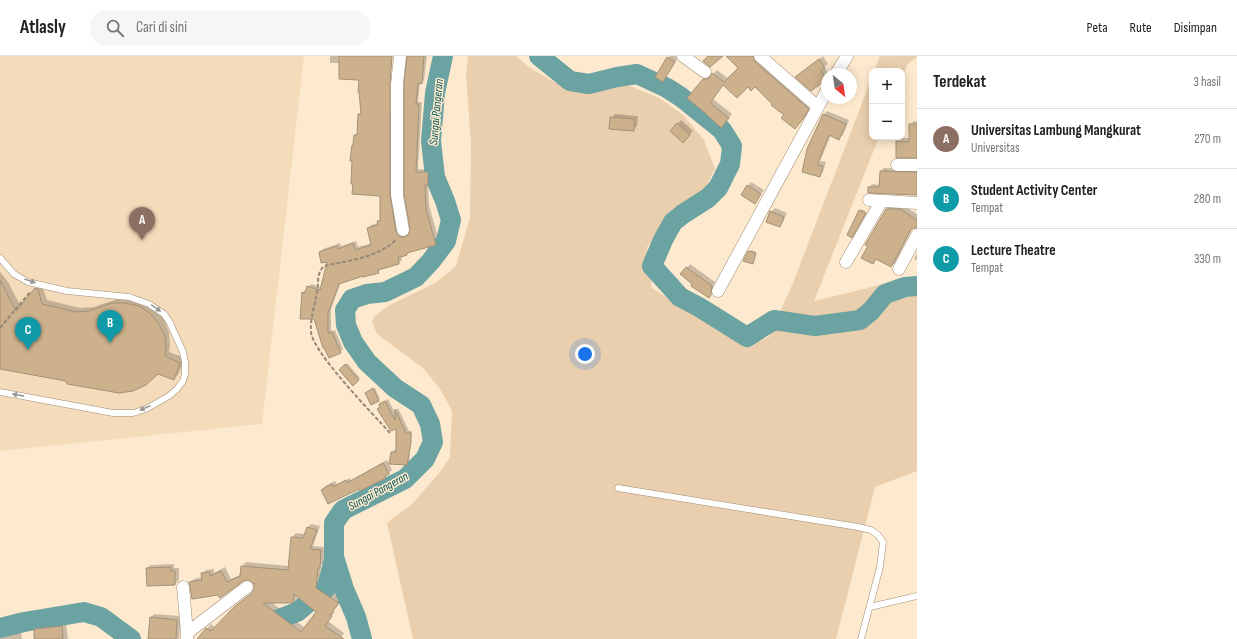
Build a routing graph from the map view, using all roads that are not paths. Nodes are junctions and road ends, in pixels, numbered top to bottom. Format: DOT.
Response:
graph roads {
  1 [pos="400,56"];
  2 [pos="683,56"];
  3 [pos="760,56"];
  4 [pos="847,56"];
  5 [pos="840,68"];
  6 [pos="705,72"];
  7 [pos="821,101"];
  8 [pos="818,107"];
  9 [pos="897,165"];
  10 [pos="917,165"];
  11 [pos="917,203"];
  12 [pos="403,230"];
  13 [pos="917,235"];
  14 [pos="0,258"];
  15 [pos="846,262"];
  16 [pos="899,269"];
  17 [pos="718,290"];
  18 [pos="0,392"];
  19 [pos="618,488"];
  20 [pos="183,587"];
  21 [pos="247,587"];
  22 [pos="917,596"];
  23 [pos="870,607"];
  24 [pos="187,636"];
  25 [pos="861,639"];
  1 -- 12 [label="street"];
  2 -- 6 [label="street"];
  3 -- 8 [label="street"];
  4 -- 5 [label="street"];
  7 -- 8 [label="street"];
  8 -- 17 [label="street"];
  9 -- 10 [label="street"];
  11 -- 15 [label="street"];
  13 -- 16 [label="street"];
  14 -- 18 [label="lane, one-way"];
  19 -- 23 [label="lane"];
  20 -- 24 [label="street"];
  21 -- 24 [label="street"];
  22 -- 23 [label="lane"];
  23 -- 25 [label="lane"];
}
